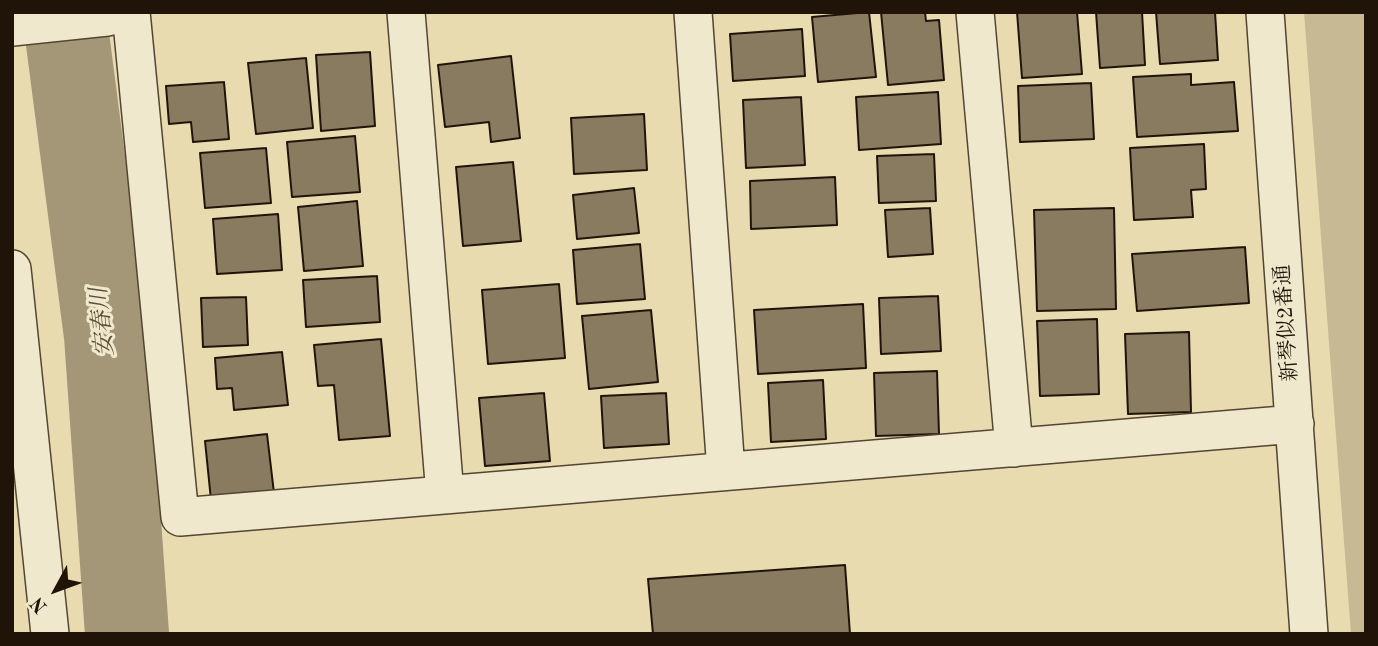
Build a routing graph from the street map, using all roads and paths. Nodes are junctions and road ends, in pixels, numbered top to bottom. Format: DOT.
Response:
graph roads {
  1 [pos="406,12"];
  2 [pos="693,12"];
  3 [pos="975,12"];
  4 [pos="1265,12"];
  5 [pos="122,14"];
  6 [pos="21,27"];
  7 [pos="12,269"];
  8 [pos="13,278"];
  9 [pos="1295,424"];
  10 [pos="1014,448"];
  11 [pos="726,471"];
  12 [pos="445,495"];
  13 [pos="26,535"];
  14 [pos="50,634"];
  15 [pos="1310,634"];
  1 -- 12 [label="street"];
  2 -- 11 [label="street"];
  3 -- 10 [label="street"];
  4 -- 9 [label="street, 新琴似2番通"];
  5 -- 6 [label="street"];
  5 -- 12 [label="street"];
  7 -- 8 [label="street"];
  8 -- 13 [label="street"];
  9 -- 10 [label="street"];
  9 -- 15 [label="street, 新琴似2番通"];
  10 -- 11 [label="street"];
  11 -- 12 [label="street"];
  13 -- 14 [label="street"];
}
